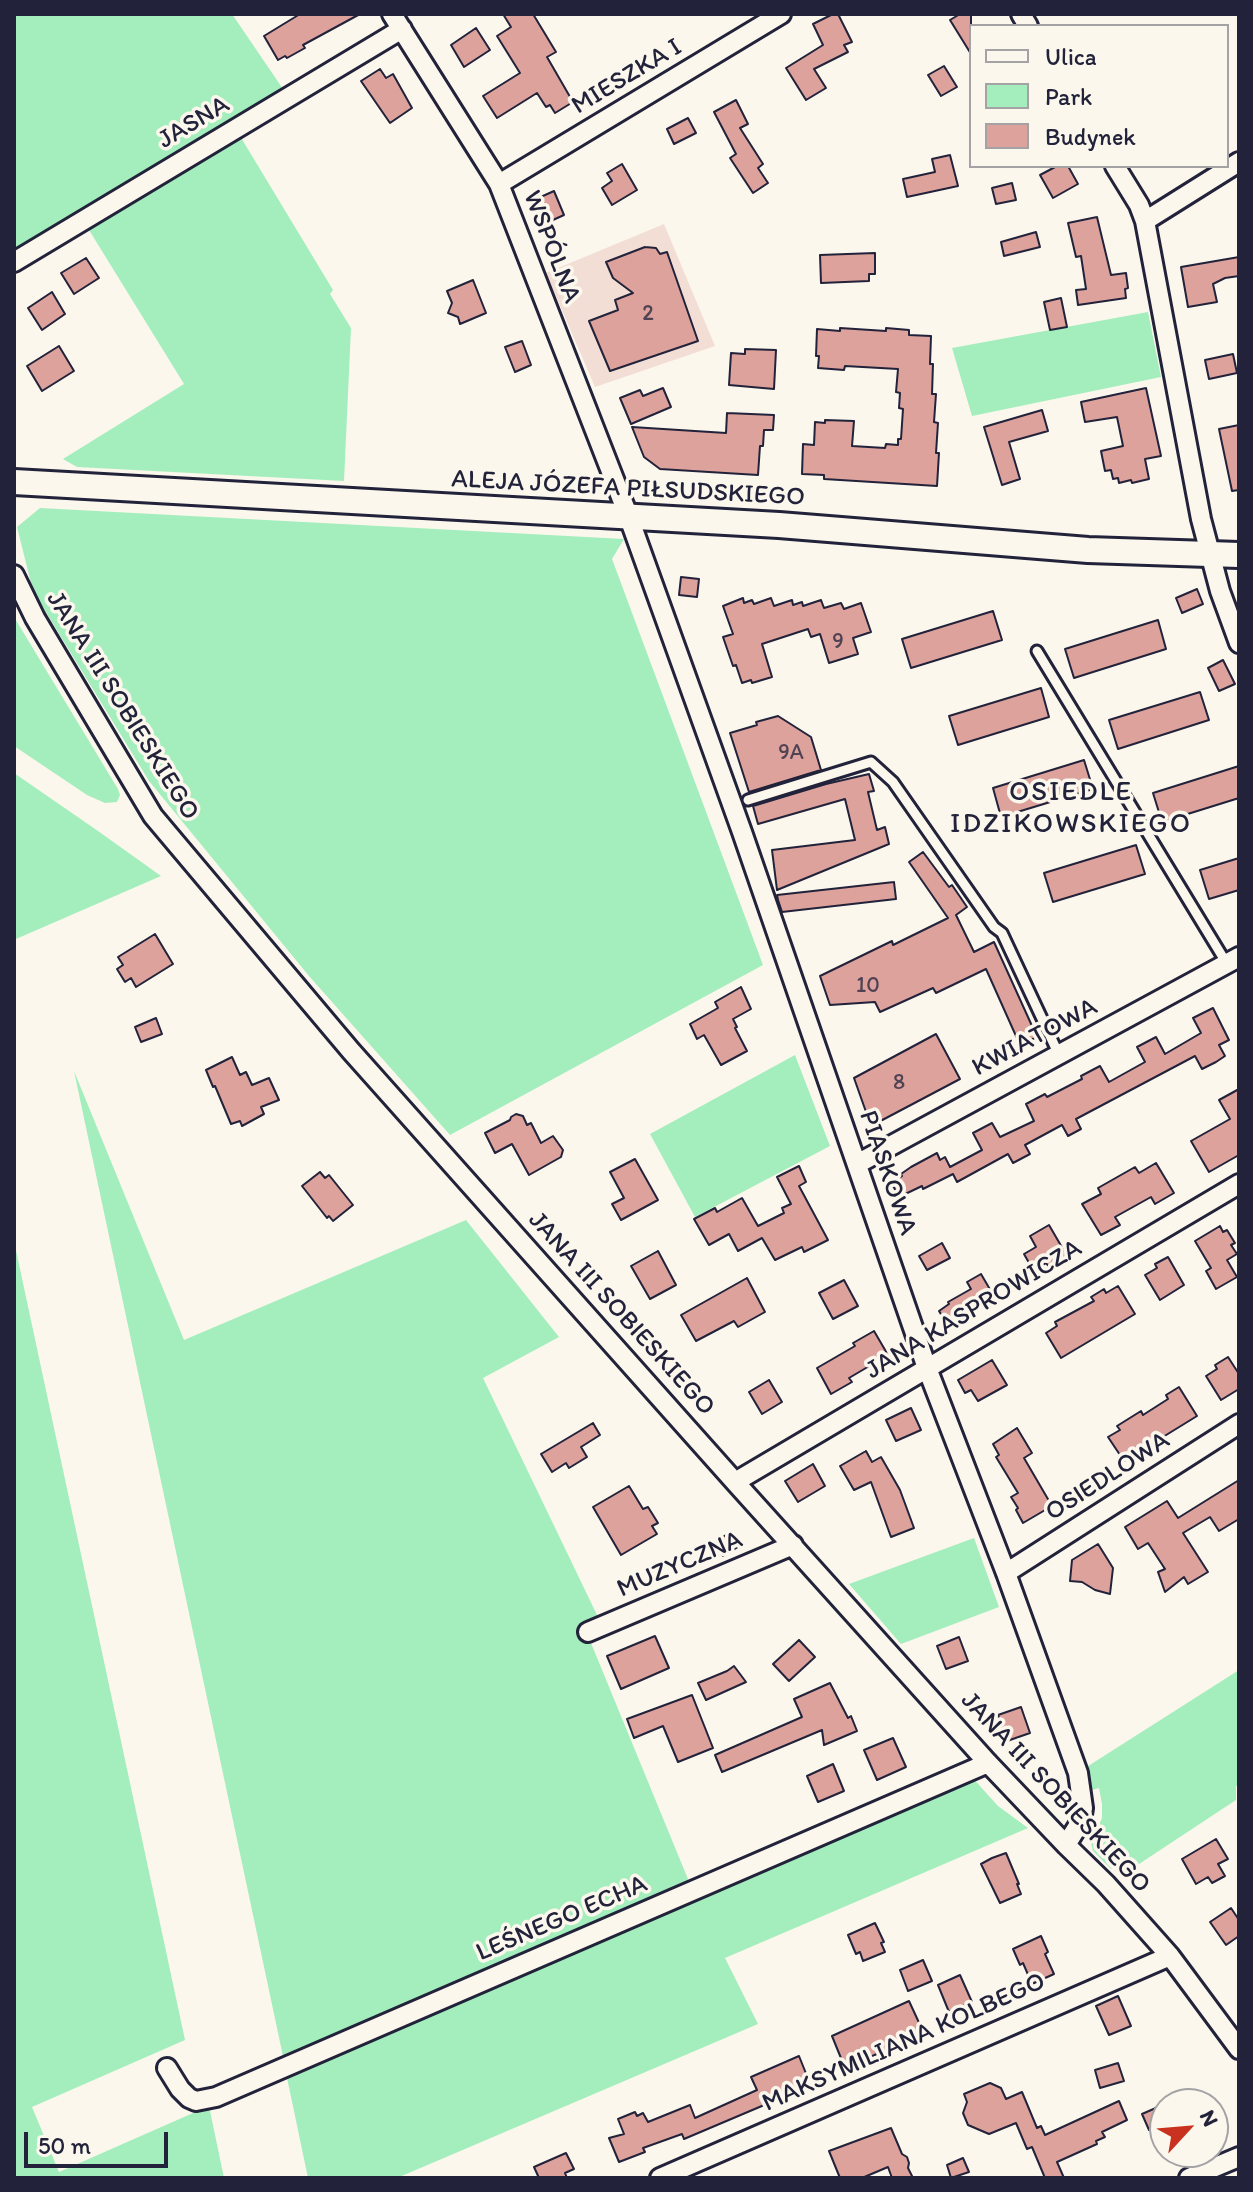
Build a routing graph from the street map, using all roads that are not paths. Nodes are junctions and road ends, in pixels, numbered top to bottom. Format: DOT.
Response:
graph roads {
  1 [pos="781,14"];
  2 [pos="397,22"];
  3 [pos="1239,162"];
  4 [pos="1116,168"];
  5 [pos="499,184"];
  6 [pos="1145,221"];
  7 [pos="14,262"];
  8 [pos="14,482"];
  9 [pos="628,515"];
  10 [pos="1210,553"];
  11 [pos="1239,555"];
  12 [pos="14,575"];
  13 [pos="1239,643"];
  14 [pos="1037,651"];
  15 [pos="748,800"];
  16 [pos="1233,961"];
  17 [pos="1059,1055"];
  18 [pos="857,1164"];
  19 [pos="1239,1184"];
  20 [pos="927,1368"];
  21 [pos="1239,1424"];
  22 [pos="735,1482"];
  23 [pos="793,1545"];
  24 [pos="1006,1573"];
  25 [pos="588,1632"];
  26 [pos="988,1763"];
  27 [pos="1066,1845"];
  28 [pos="1170,1956"];
  29 [pos="1239,2049"];
  30 [pos="167,2068"];
  31 [pos="1239,2157"];
  32 [pos="660,2178"];
  33 [pos="1189,2178"];
  1 -- 5 [label="street, MIESZKA I"];
  2 -- 5 [label="street, WSPÓLNA"];
  2 -- 7 [label="street, JASNA"];
  3 -- 6 [label="street"];
  4 -- 6 [label="street"];
  5 -- 9 [label="street, WSPÓLNA"];
  6 -- 10 [label="street"];
  8 -- 9 [label="main road, ALEJA JÓZEFA PIŁSUDSKIEGO"];
  9 -- 10 [label="main road, ALEJA JÓZEFA PIŁSUDSKIEGO"];
  9 -- 18 [label="street, PIASKOWA"];
  10 -- 11 [label="main road, ALEJA JÓZEFA PIŁSUDSKIEGO"];
  10 -- 13 [label="street"];
  12 -- 22 [label="street, JANA III SOBIESKIEGO"];
  14 -- 16 [label="lane"];
  15 -- 17 [label="lane"];
  16 -- 17 [label="street, KWIATOWA"];
  17 -- 18 [label="street, KWIATOWA"];
  18 -- 20 [label="street, PIASKOWA"];
  19 -- 20 [label="street, JANA KASPROWICZA"];
  20 -- 22 [label="street, JANA KASPROWICZA"];
  20 -- 24 [label="street, PIASKOWA"];
  21 -- 24 [label="street, OSIEDLOWA"];
  22 -- 23 [label="street, JANA III SOBIESKIEGO"];
  23 -- 25 [label="street, MUZYCZNA"];
  23 -- 26 [label="street, JANA III SOBIESKIEGO"];
  24 -- 27 [label="street, PIASKOWA"];
  26 -- 27 [label="street, JANA III SOBIESKIEGO"];
  26 -- 30 [label="street, LEŚNEGO ECHA"];
  27 -- 28 [label="street, JANA III SOBIESKIEGO"];
  28 -- 29 [label="street, JANA III SOBIESKIEGO"];
  28 -- 32 [label="street, MAKSYMILIANA KOLBEGO"];
  31 -- 33 [label="street"];
}
